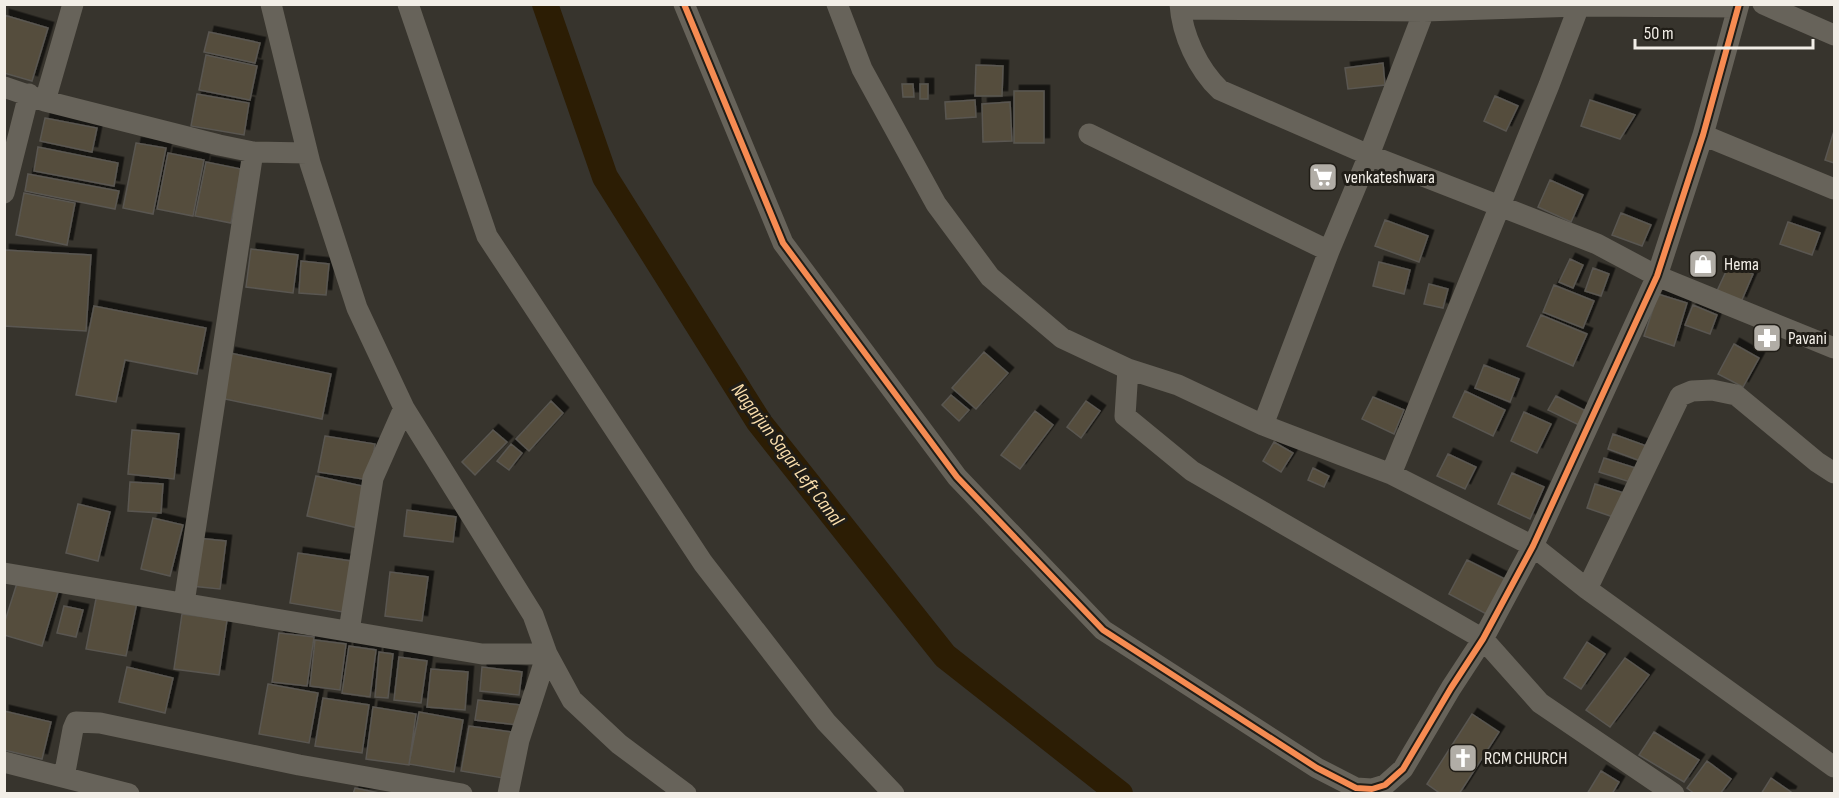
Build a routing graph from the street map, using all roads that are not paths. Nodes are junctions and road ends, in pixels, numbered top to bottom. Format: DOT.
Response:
graph roads {
  1 [pos="73,4"];
  2 [pos="271,4"];
  3 [pos="408,4"];
  4 [pos="684,4"];
  5 [pos="837,4"];
  6 [pos="1762,4"];
  7 [pos="1579,6"];
  8 [pos="1738,6"];
  9 [pos="1180,7"];
  10 [pos="1424,11"];
  11 [pos="1834,35"];
  12 [pos="4,87"];
  13 [pos="37,97"];
  14 [pos="1089,134"];
  15 [pos="1703,135"];
  16 [pos="253,152"];
  17 [pos="308,153"];
  18 [pos="1369,154"];
  19 [pos="1834,189"];
  20 [pos="4,193"];
  21 [pos="1499,206"];
  22 [pos="1329,251"];
  23 [pos="1657,276"];
  24 [pos="1834,348"];
  25 [pos="1128,369"];
  26 [pos="404,408"];
  27 [pos="1263,425"];
  28 [pos="1834,473"];
  29 [pos="1391,474"];
  30 [pos="1533,546"];
  31 [pos="4,573"];
  32 [pos="1587,589"];
  33 [pos="184,603"];
  34 [pos="349,631"];
  35 [pos="1483,639"];
  36 [pos="547,654"];
  37 [pos="4,762"];
  38 [pos="1834,767"];
  39 [pos="64,777"];
  40 [pos="129,794"];
  41 [pos="462,794"];
  42 [pos="508,794"];
  43 [pos="686,794"];
  44 [pos="894,794"];
  45 [pos="1674,794"];
  1 -- 13 [label="street"];
  2 -- 17 [label="street"];
  3 -- 44 [label="street"];
  4 -- 35 [label="street"];
  5 -- 25 [label="street"];
  6 -- 11 [label="street"];
  7 -- 8 [label="street"];
  7 -- 10 [label="street"];
  7 -- 21 [label="street"];
  8 -- 15 [label="street"];
  9 -- 10 [label="street"];
  9 -- 18 [label="street"];
  10 -- 18 [label="street"];
  12 -- 13 [label="street"];
  13 -- 16 [label="street"];
  13 -- 20 [label="street"];
  14 -- 22 [label="street"];
  15 -- 19 [label="street"];
  15 -- 23 [label="street"];
  16 -- 17 [label="street"];
  16 -- 33 [label="street"];
  17 -- 26 [label="street"];
  18 -- 21 [label="street"];
  18 -- 22 [label="street"];
  21 -- 23 [label="street"];
  21 -- 29 [label="street"];
  22 -- 27 [label="street"];
  23 -- 24 [label="street"];
  23 -- 30 [label="street"];
  25 -- 27 [label="street"];
  25 -- 35 [label="street"];
  26 -- 34 [label="street"];
  26 -- 36 [label="street"];
  27 -- 29 [label="street"];
  28 -- 32 [label="street"];
  29 -- 30 [label="street"];
  30 -- 32 [label="street"];
  30 -- 35 [label="street"];
  31 -- 33 [label="street"];
  32 -- 38 [label="street"];
  33 -- 34 [label="street"];
  34 -- 36 [label="street"];
  35 -- 45 [label="street"];
  36 -- 42 [label="street"];
  36 -- 43 [label="street"];
  37 -- 39 [label="street"];
  39 -- 40 [label="street"];
  39 -- 41 [label="street"];
}
